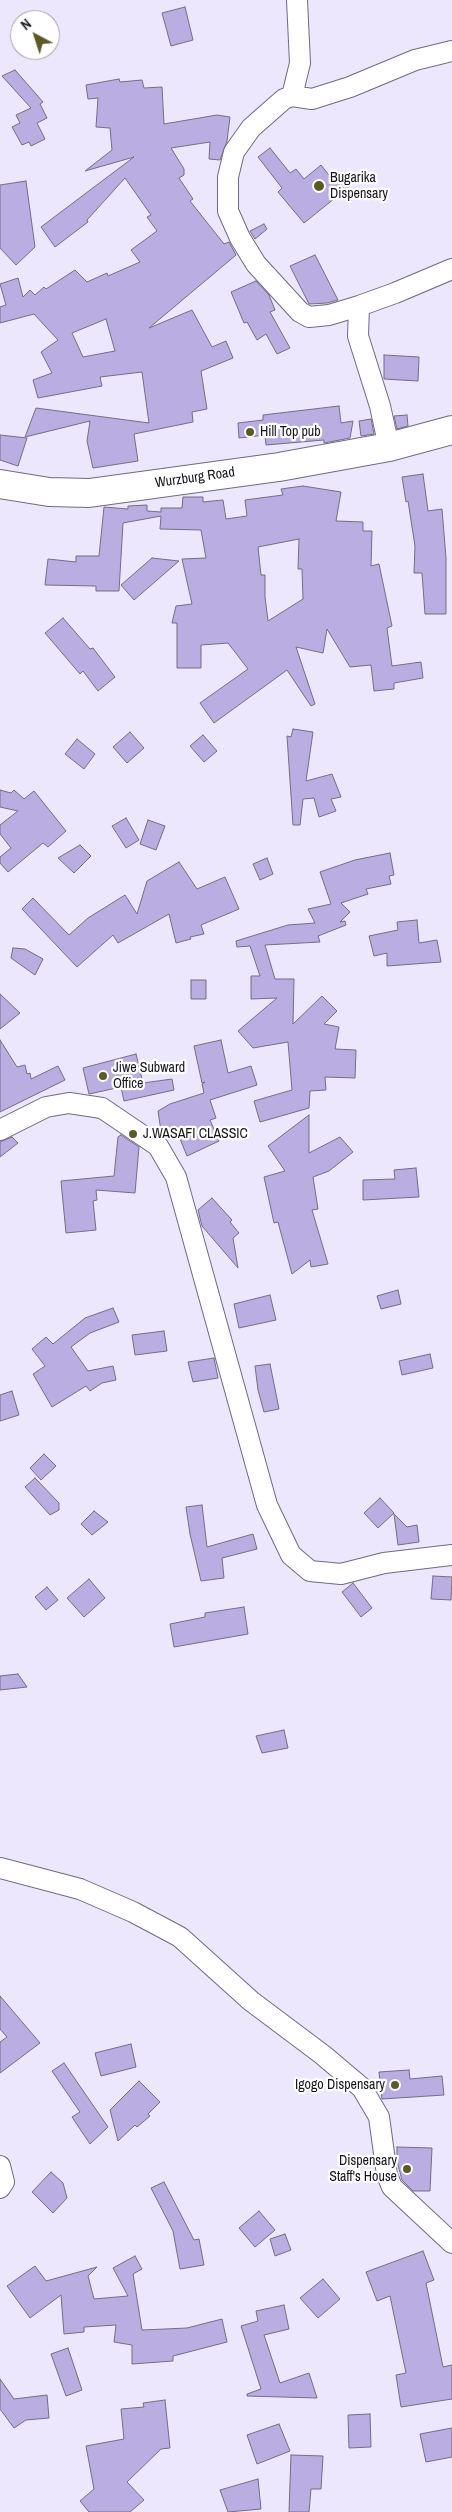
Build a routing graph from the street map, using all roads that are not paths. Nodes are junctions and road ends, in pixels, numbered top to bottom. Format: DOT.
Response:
graph roads {
  1 [pos="297,0"];
  2 [pos="452,51"];
  3 [pos="292,96"];
  4 [pos="452,269"];
  5 [pos="358,306"];
  6 [pos="452,430"];
  7 [pos="390,447"];
  8 [pos="0,484"];
  9 [pos="0,1130"];
  10 [pos="452,1555"];
  11 [pos="0,1868"];
  12 [pos="0,2166"];
  13 [pos="0,2188"];
  14 [pos="452,2242"];
  1 -- 3 [label="street"];
  2 -- 3 [label="street"];
  3 -- 5 [label="street"];
  4 -- 5 [label="street"];
  5 -- 7 [label="street"];
  6 -- 7 [label="main road, Wurzburg Road"];
  7 -- 8 [label="main road, Wurzburg Road"];
  9 -- 10 [label="street"];
  11 -- 14 [label="street"];
  12 -- 13 [label="street"];
}
